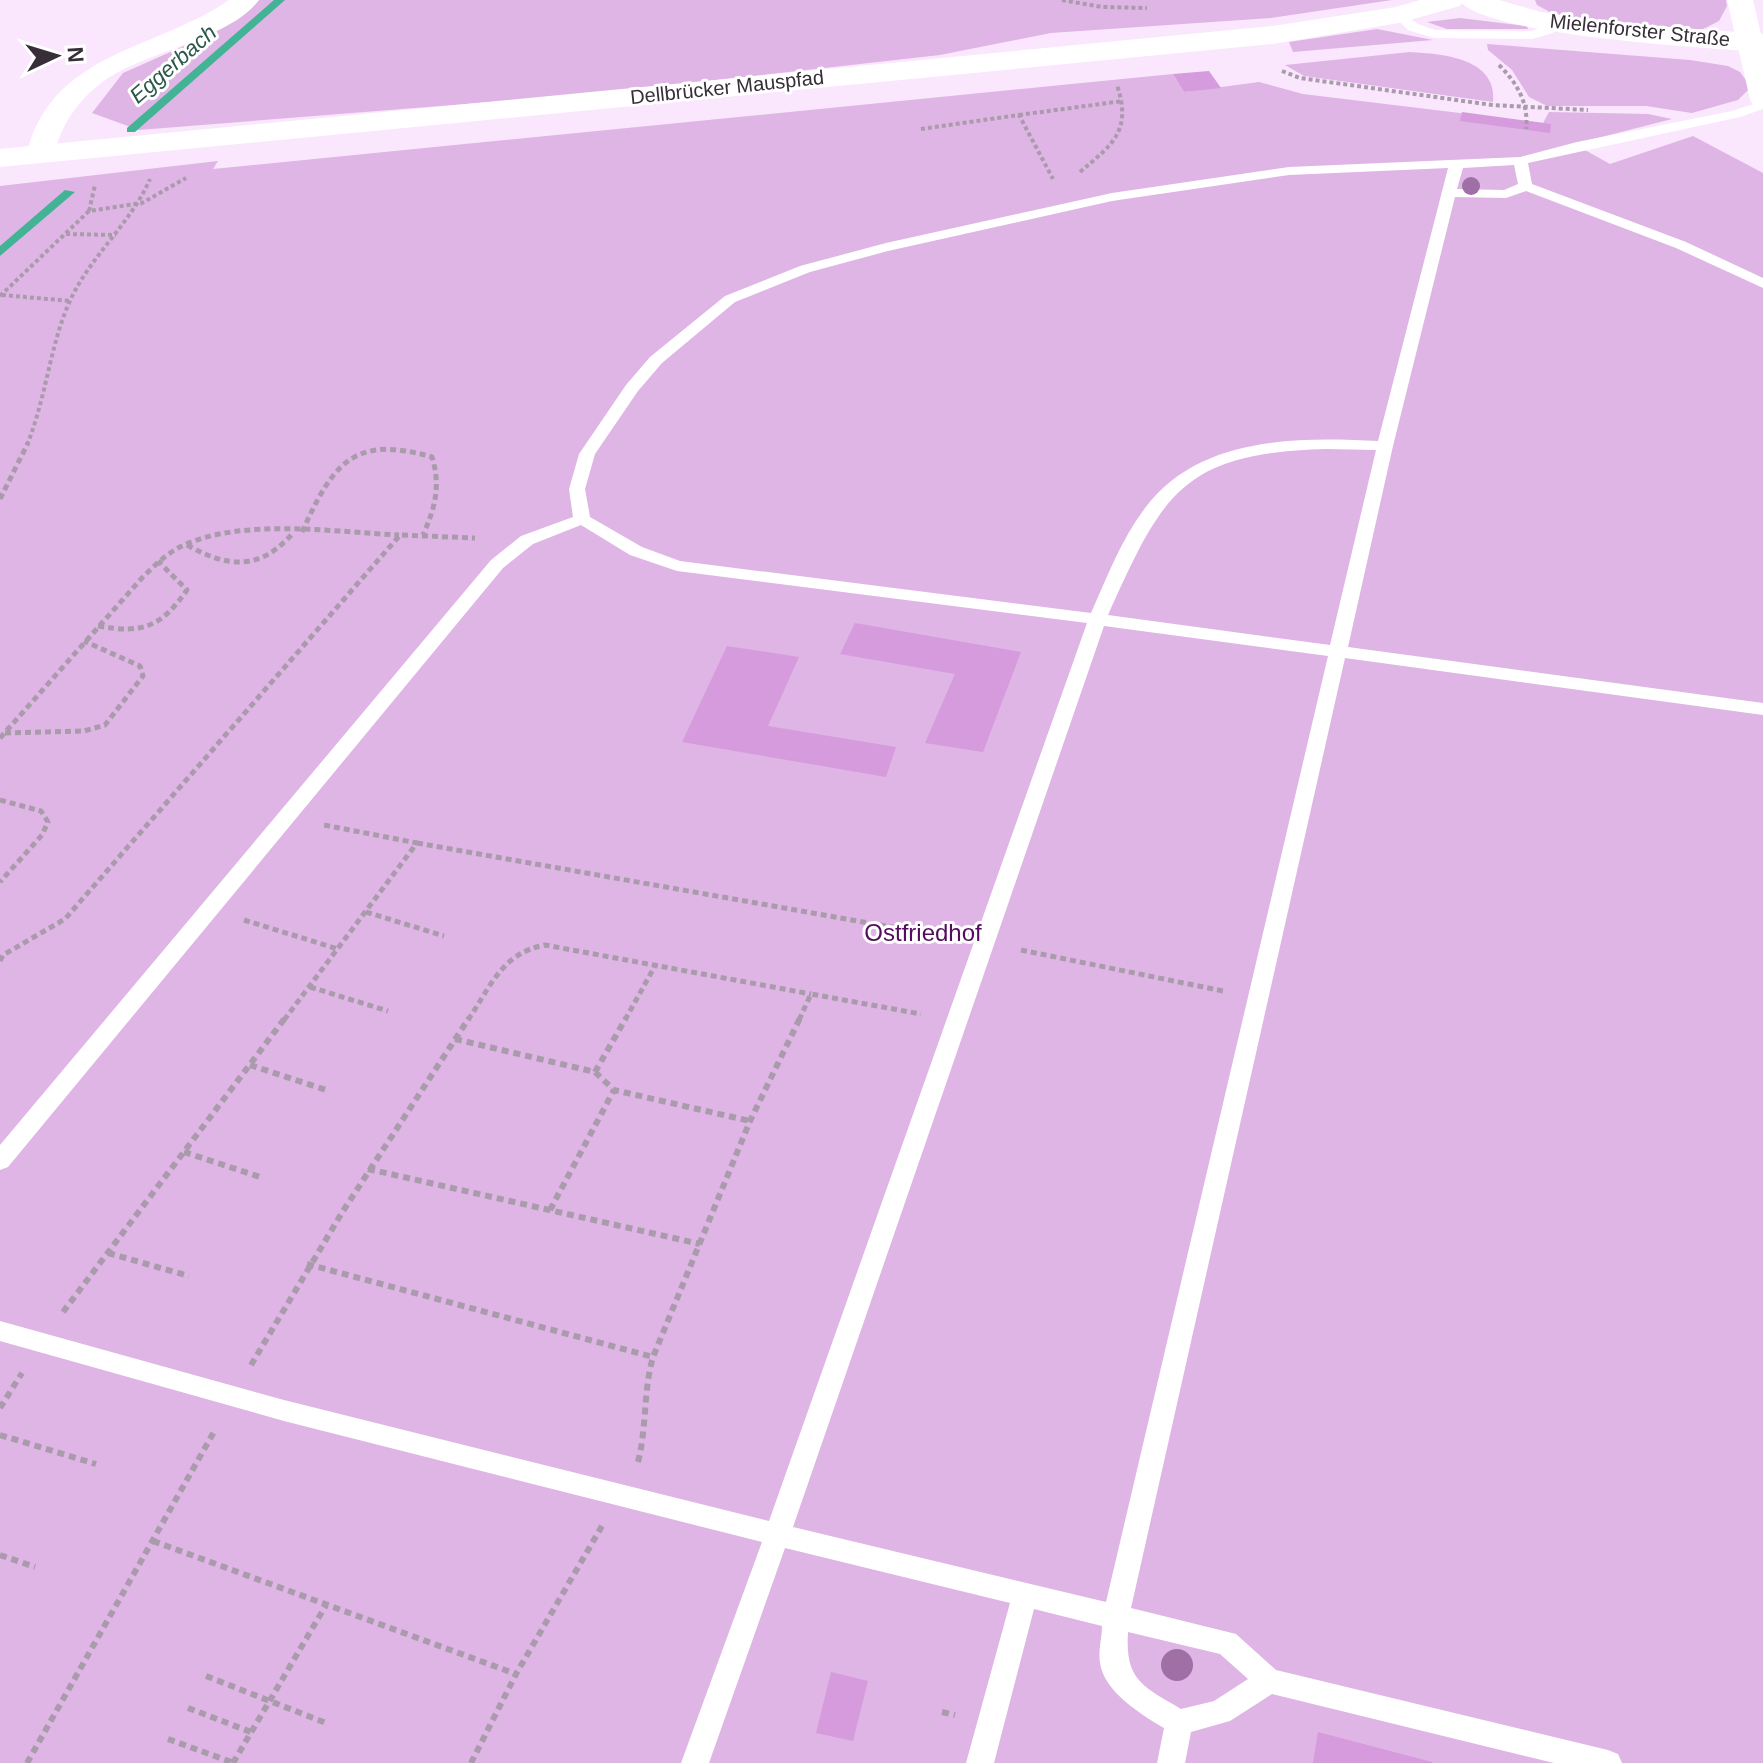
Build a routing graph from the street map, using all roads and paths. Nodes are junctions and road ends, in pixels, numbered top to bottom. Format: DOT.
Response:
graph roads {
  1 [pos="246,0"];
  2 [pos="1450,0"];
  3 [pos="1473,0"];
  4 [pos="1740,0"];
  5 [pos="1399,15"];
  6 [pos="1555,22"];
  7 [pos="1756,43"];
  8 [pos="1492,60"];
  9 [pos="1276,65"];
  10 [pos="1763,102"];
  11 [pos="1527,108"];
  12 [pos="1596,110"];
  13 [pos="1019,115"];
  14 [pos="921,129"];
  15 [pos="156,142"];
  16 [pos="41,153"];
  17 [pos="0,158"];
  18 [pos="1520,161"];
  19 [pos="1456,166"];
  20 [pos="195,173"];
  21 [pos="104,177"];
  22 [pos="1526,186"];
  23 [pos="1059,190"];
  24 [pos="1449,193"];
  25 [pos="142,203"];
  26 [pos="1069,206"];
  27 [pos="89,211"];
  28 [pos="65,234"];
  29 [pos="117,235"];
  30 [pos="1763,284"];
  31 [pos="0,296"];
  32 [pos="71,301"];
  33 [pos="1385,446"];
  34 [pos="0,499"];
  35 [pos="582,519"];
  36 [pos="294,532"];
  37 [pos="302,532"];
  38 [pos="400,535"];
  39 [pos="423,535"];
  40 [pos="527,540"];
  41 [pos="187,544"];
  42 [pos="158,561"];
  43 [pos="1097,619"];
  44 [pos="97,626"];
  45 [pos="84,641"];
  46 [pos="1338,653"];
  47 [pos="1763,709"];
  48 [pos="2,735"];
  49 [pos="0,800"];
  50 [pos="284,817"];
  51 [pos="417,843"];
  52 [pos="0,882"];
  53 [pos="208,909"];
  54 [pos="366,912"];
  55 [pos="444,936"];
  56 [pos="984,943"];
  57 [pos="338,949"];
  58 [pos="0,961"];
  59 [pos="656,964"];
  60 [pos="310,987"];
  61 [pos="811,994"];
  62 [pos="1257,998"];
  63 [pos="388,1011"];
  64 [pos="956,1021"];
  65 [pos="455,1039"];
  66 [pos="250,1065"];
  67 [pos="595,1072"];
  68 [pos="614,1090"];
  69 [pos="329,1091"];
  70 [pos="750,1121"];
  71 [pos="184,1152"];
  72 [pos="0,1161"];
  73 [pos="368,1169"];
  74 [pos="263,1178"];
  75 [pos="550,1210"];
  76 [pos="700,1244"];
  77 [pos="108,1253"];
  78 [pos="307,1264"];
  79 [pos="189,1276"];
  80 [pos="0,1331"];
  81 [pos="42,1340"];
  82 [pos="653,1357"];
  83 [pos="233,1398"];
  84 [pos="0,1408"];
  85 [pos="0,1435"];
  86 [pos="96,1464"];
  87 [pos="620,1496"];
  88 [pos="777,1536"];
  89 [pos="153,1541"];
  90 [pos="0,1555"];
  91 [pos="35,1567"];
  92 [pos="1025,1595"];
  93 [pos="326,1605"];
  94 [pos="1116,1617"];
  95 [pos="516,1674"];
  96 [pos="206,1676"];
  97 [pos="1269,1681"];
  98 [pos="268,1703"];
  99 [pos="188,1708"];
  100 [pos="1179,1722"];
  101 [pos="326,1723"];
  102 [pos="251,1732"];
  103 [pos="168,1739"];
  104 [pos="27,1763"];
  105 [pos="233,1763"];
  106 [pos="471,1763"];
  107 [pos="695,1763"];
  108 [pos="980,1763"];
  109 [pos="1171,1763"];
  110 [pos="1608,1763"];
  1 -- 16 [label="street"];
  2 -- 5 [label="main road, Dellbrücker Mauspfad"];
  3 -- 6 [label="main road, Mielenforster Straße"];
  4 -- 7 [label="street"];
  5 -- 6 [label="lane"];
  5 -- 15 [label="main road, Dellbrücker Mauspfad"];
  6 -- 7 [label="main road, Mielenforster Straße"];
  7 -- 10 [label="street"];
  8 -- 11 [label="path"];
  9 -- 11 [label="path"];
  10 -- 18 [label="lane"];
  11 -- 12 [label="path"];
  11 -- 18 [label="path"];
  13 -- 14 [label="path"];
  13 -- 23 [label="path"];
  13 -- 23 [label="path"];
  15 -- 16 [label="main road, Dellbrücker Mauspfad"];
  15 -- 25 [label="path"];
  16 -- 17 [label="main road, Dellbrücker Mauspfad"];
  18 -- 19 [label="lane"];
  18 -- 22 [label="lane"];
  19 -- 24 [label="lane"];
  19 -- 26 [label="lane"];
  20 -- 25 [label="path"];
  21 -- 27 [label="path"];
  22 -- 24 [label="lane"];
  22 -- 30 [label="lane"];
  23 -- 26 [label="path"];
  24 -- 33 [label="lane"];
  25 -- 27 [label="path"];
  25 -- 29 [label="path"];
  26 -- 35 [label="lane"];
  27 -- 28 [label="path"];
  28 -- 29 [label="path"];
  28 -- 31 [label="path"];
  29 -- 32 [label="path"];
  31 -- 32 [label="path"];
  32 -- 34 [label="path"];
  33 -- 43 [label="lane"];
  33 -- 46 [label="lane"];
  35 -- 40 [label="lane"];
  35 -- 43 [label="lane"];
  36 -- 37 [label="path"];
  36 -- 41 [label="path"];
  36 -- 41 [label="path"];
  37 -- 38 [label="path"];
  37 -- 39 [label="path"];
  38 -- 39 [label="path"];
  38 -- 58 [label="path"];
  39 -- 40 [label="path"];
  40 -- 50 [label="lane"];
  41 -- 42 [label="path"];
  42 -- 44 [label="path"];
  42 -- 44 [label="path"];
  43 -- 46 [label="lane"];
  43 -- 56 [label="lane"];
  44 -- 45 [label="path"];
  45 -- 48 [label="path"];
  45 -- 48 [label="path"];
  46 -- 47 [label="lane"];
  46 -- 62 [label="lane"];
  49 -- 52 [label="path"];
  50 -- 51 [label="path"];
  50 -- 53 [label="lane"];
  51 -- 54 [label="path"];
  51 -- 56 [label="path"];
  53 -- 57 [label="path"];
  53 -- 72 [label="lane"];
  54 -- 55 [label="path"];
  54 -- 57 [label="path"];
  56 -- 62 [label="path"];
  56 -- 64 [label="lane"];
  57 -- 60 [label="path"];
  59 -- 61 [label="path"];
  59 -- 65 [label="path"];
  59 -- 67 [label="path"];
  60 -- 63 [label="path"];
  60 -- 66 [label="path"];
  61 -- 64 [label="path"];
  61 -- 70 [label="path"];
  62 -- 94 [label="lane"];
  64 -- 88 [label="lane"];
  65 -- 67 [label="path"];
  65 -- 73 [label="path"];
  66 -- 69 [label="path"];
  66 -- 71 [label="path"];
  67 -- 68 [label="path"];
  68 -- 70 [label="path"];
  68 -- 75 [label="path"];
  70 -- 76 [label="path"];
  71 -- 74 [label="path"];
  71 -- 77 [label="path"];
  73 -- 75 [label="path"];
  73 -- 78 [label="path"];
  75 -- 76 [label="path"];
  76 -- 82 [label="path"];
  77 -- 79 [label="path"];
  77 -- 81 [label="path"];
  78 -- 82 [label="path"];
  78 -- 83 [label="path"];
  80 -- 81 [label="lane"];
  81 -- 83 [label="lane"];
  81 -- 84 [label="path"];
  82 -- 87 [label="path"];
  83 -- 87 [label="lane"];
  83 -- 89 [label="path"];
  85 -- 86 [label="path"];
  87 -- 88 [label="lane"];
  87 -- 95 [label="path"];
  88 -- 92 [label="lane"];
  88 -- 107 [label="lane"];
  89 -- 93 [label="path"];
  89 -- 104 [label="path"];
  90 -- 91 [label="path"];
  92 -- 94 [label="lane"];
  92 -- 108 [label="lane"];
  93 -- 95 [label="path"];
  93 -- 98 [label="path"];
  94 -- 97 [label="lane"];
  94 -- 100 [label="lane"];
  95 -- 106 [label="path"];
  96 -- 98 [label="path"];
  97 -- 100 [label="lane"];
  97 -- 110 [label="lane"];
  98 -- 101 [label="path"];
  98 -- 102 [label="path"];
  99 -- 102 [label="path"];
  100 -- 109 [label="lane"];
  102 -- 105 [label="path"];
  103 -- 105 [label="path"];
}
